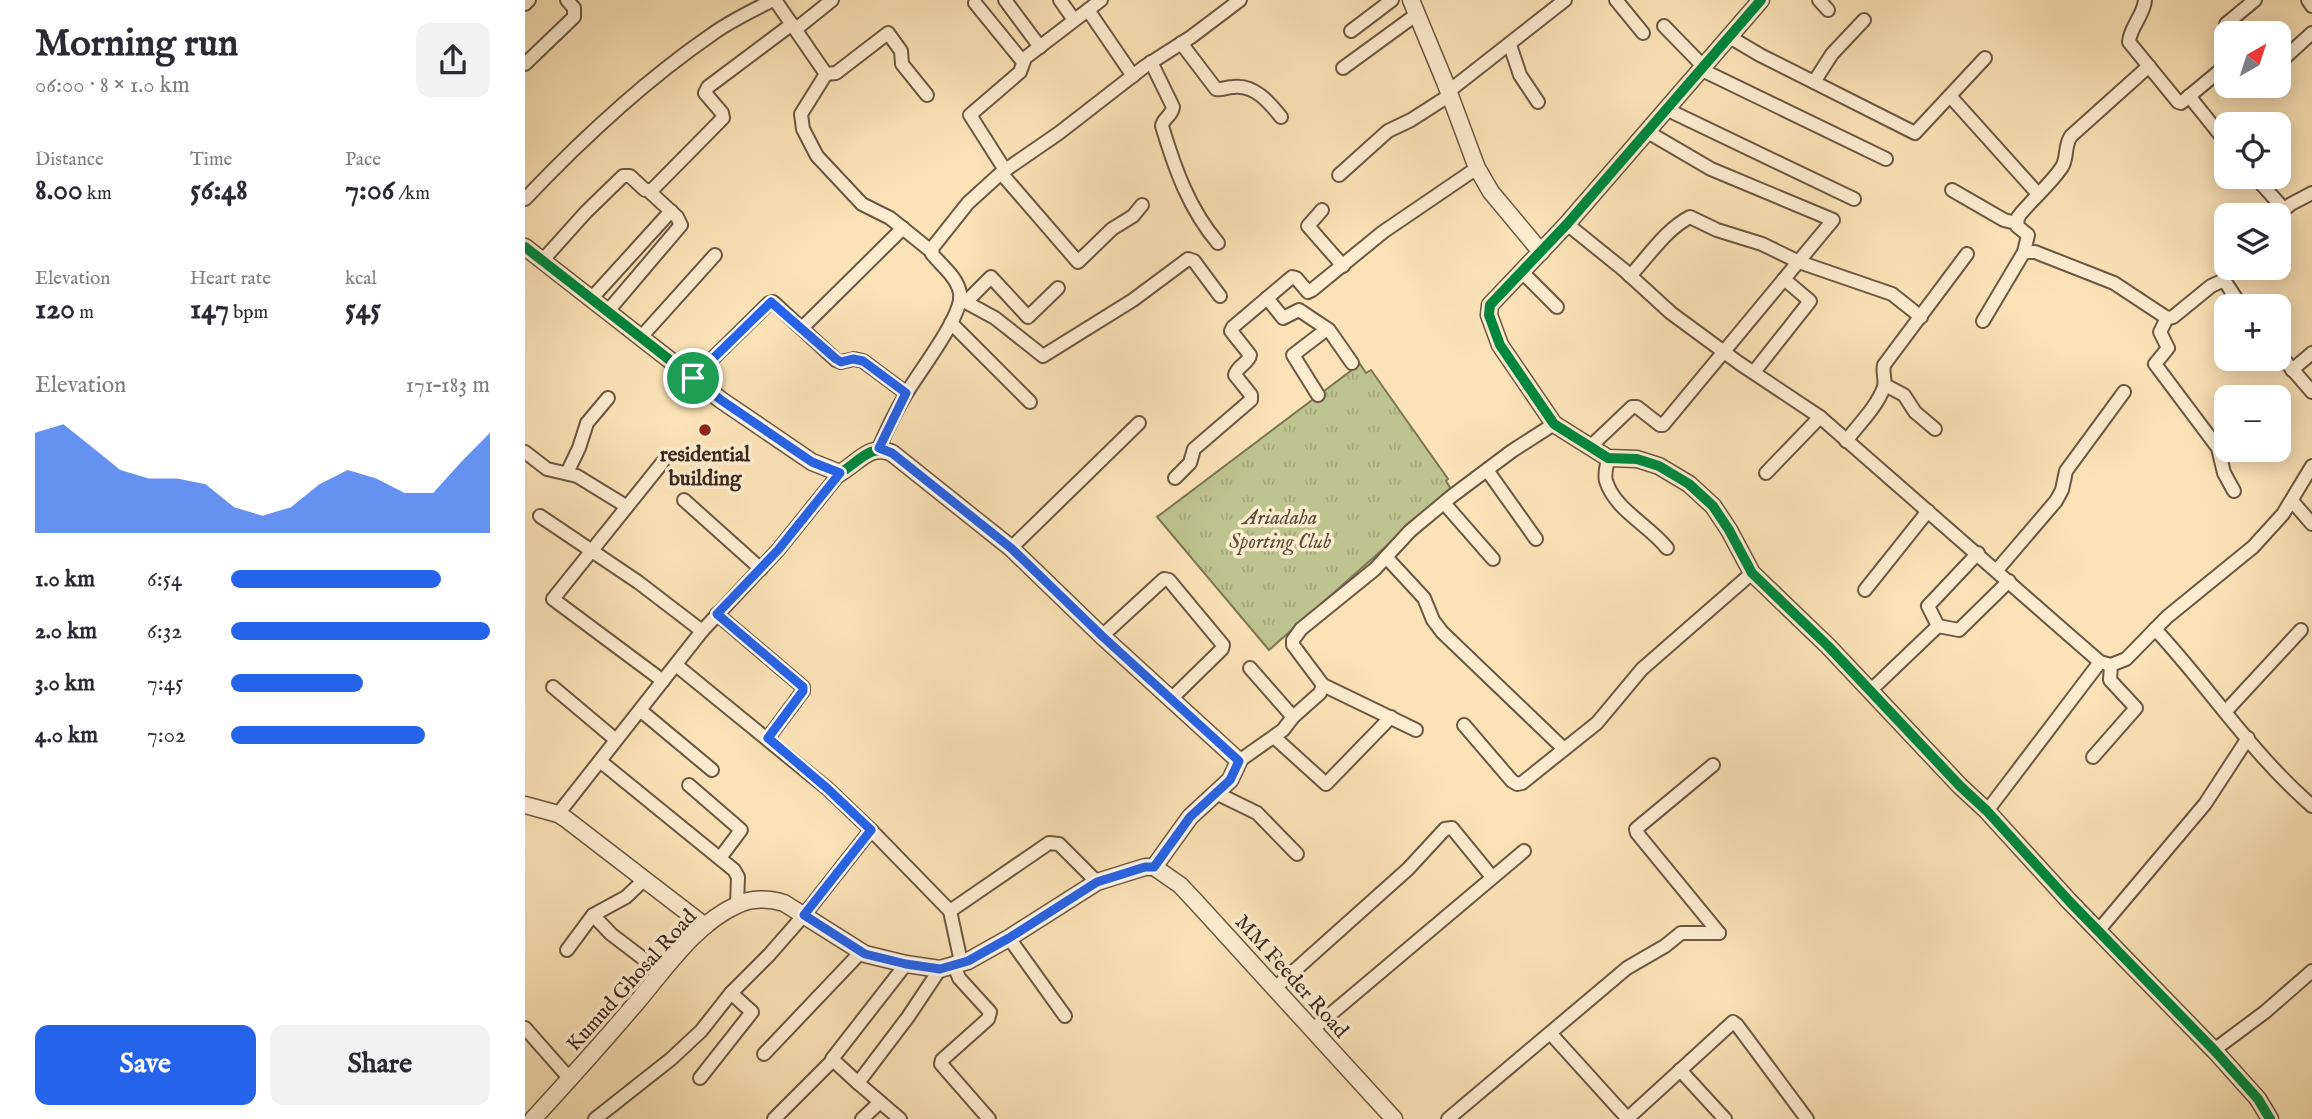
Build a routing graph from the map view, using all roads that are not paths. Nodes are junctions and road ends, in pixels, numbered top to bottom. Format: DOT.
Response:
graph roads {
  1 [pos="529,0"];
  2 [pos="566,0"];
  3 [pos="774,0"];
  4 [pos="832,0"];
  5 [pos="1005,0"];
  6 [pos="1060,0"];
  7 [pos="1101,0"];
  8 [pos="1240,0"];
  9 [pos="1392,0"];
  10 [pos="1565,0"];
  11 [pos="1616,0"];
  12 [pos="1761,0"];
  13 [pos="2145,0"];
  14 [pos="2255,0"];
  15 [pos="2308,0"];
  16 [pos="975,3"];
  17 [pos="525,4"];
  18 [pos="2312,6"];
  19 [pos="1414,7"];
  20 [pos="1087,10"];
  21 [pos="1074,20"];
  22 [pos="1864,20"];
  23 [pos="2230,21"];
  24 [pos="1664,26"];
  25 [pos="794,27"];
  26 [pos="1351,31"];
  27 [pos="1643,33"];
  28 [pos="2312,33"];
  29 [pos="1728,36"];
  30 [pos="1181,43"];
  31 [pos="1510,45"];
  32 [pos="1040,47"];
  33 [pos="2291,52"];
  34 [pos="1985,58"];
  35 [pos="1023,62"];
  36 [pos="1151,62"];
  37 [pos="525,64"];
  38 [pos="2149,66"];
  39 [pos="1701,67"];
  40 [pos="1343,68"];
  41 [pos="827,75"];
  42 [pos="2214,75"];
  43 [pos="1133,76"];
  44 [pos="1814,82"];
  45 [pos="1449,93"];
  46 [pos="927,95"];
  47 [pos="1950,96"];
  48 [pos="2189,96"];
  49 [pos="1538,102"];
  50 [pos="1666,108"];
  51 [pos="1281,117"];
  52 [pos="2214,127"];
  53 [pos="1647,131"];
  54 [pos="1886,159"];
  55 [pos="1477,168"];
  56 [pos="1003,172"];
  57 [pos="1339,175"];
  58 [pos="1952,190"];
  59 [pos="650,192"];
  60 [pos="2038,194"];
  61 [pos="2312,194"];
  62 [pos="525,199"];
  63 [pos="1854,200"];
  64 [pos="1142,205"];
  65 [pos="2291,206"];
  66 [pos="1322,210"];
  67 [pos="671,211"];
  68 [pos="2016,223"];
  69 [pos="1566,225"];
  70 [pos="903,228"];
  71 [pos="1219,243"];
  72 [pos="525,247"];
  73 [pos="931,251"];
  74 [pos="2024,252"];
  75 [pos="1541,253"];
  76 [pos="1967,254"];
  77 [pos="716,255"];
  78 [pos="542,261"];
  79 [pos="1799,262"];
  80 [pos="1343,266"];
  81 [pos="1521,272"];
  82 [pos="1630,276"];
  83 [pos="1784,279"];
  84 [pos="2224,280"];
  85 [pos="1058,288"];
  86 [pos="2233,294"];
  87 [pos="1220,296"];
  88 [pos="1266,298"];
  89 [pos="591,299"];
  90 [pos="963,301"];
  91 [pos="1557,307"];
  92 [pos="608,311"];
  93 [pos="1921,317"];
  94 [pos="2167,318"];
  95 [pos="1983,321"];
  96 [pos="951,323"];
  97 [pos="802,328"];
  98 [pos="1327,328"];
  99 [pos="642,336"];
  100 [pos="1723,351"];
  101 [pos="2312,353"];
  102 [pos="1352,363"];
  103 [pos="2292,370"];
  104 [pos="1754,372"];
  105 [pos="693,378"];
  106 [pos="1885,385"];
  107 [pos="2124,392"];
  108 [pos="2312,392"];
  109 [pos="906,393"];
  110 [pos="1318,395"];
  111 [pos="608,398"];
  112 [pos="1030,402"];
  113 [pos="1820,417"];
  114 [pos="1139,423"];
  115 [pos="1554,424"];
  116 [pos="1935,429"];
  117 [pos="1846,440"];
  118 [pos="1591,446"];
  119 [pos="879,448"];
  120 [pos="525,452"];
  121 [pos="1608,458"];
  122 [pos="662,463"];
  123 [pos="2312,466"];
  124 [pos="1487,470"];
  125 [pos="1766,472"];
  126 [pos="567,473"];
  127 [pos="840,473"];
  128 [pos="1175,478"];
  129 [pos="2234,491"];
  130 [pos="684,500"];
  131 [pos="2292,501"];
  132 [pos="1444,503"];
  133 [pos="626,506"];
  134 [pos="1928,510"];
  135 [pos="540,516"];
  136 [pos="2312,524"];
  137 [pos="1536,539"];
  138 [pos="1011,548"];
  139 [pos="1667,548"];
  140 [pos="591,551"];
  141 [pos="1978,553"];
  142 [pos="1386,557"];
  143 [pos="1493,559"];
  144 [pos="761,569"];
  145 [pos="1997,570"];
  146 [pos="1752,573"];
  147 [pos="2009,581"];
  148 [pos="1865,590"];
  149 [pos="717,614"];
  150 [pos="1938,625"];
  151 [pos="2155,629"];
  152 [pos="2301,630"];
  153 [pos="702,631"];
  154 [pos="1102,636"];
  155 [pos="2106,664"];
  156 [pos="676,665"];
  157 [pos="1250,668"];
  158 [pos="663,681"];
  159 [pos="1323,685"];
  160 [pos="553,687"];
  161 [pos="1870,691"];
  162 [pos="1172,698"];
  163 [pos="640,710"];
  164 [pos="2226,711"];
  165 [pos="1293,716"];
  166 [pos="1391,717"];
  167 [pos="1464,725"];
  168 [pos="1416,730"];
  169 [pos="1274,737"];
  170 [pos="768,738"];
  171 [pos="2248,738"];
  172 [pos="616,740"];
  173 [pos="1563,749"];
  174 [pos="2093,757"];
  175 [pos="600,761"];
  176 [pos="1239,761"];
  177 [pos="1713,765"];
  178 [pos="712,770"];
  179 [pos="689,785"];
  180 [pos="1216,793"];
  181 [pos="525,805"];
  182 [pos="2312,806"];
  183 [pos="1987,811"];
  184 [pos="558,814"];
  185 [pos="871,830"];
  186 [pos="1524,851"];
  187 [pos="1297,854"];
  188 [pos="720,858"];
  189 [pos="1154,867"];
  190 [pos="1492,877"];
  191 [pos="645,879"];
  192 [pos="1097,882"];
  193 [pos="737,905"];
  194 [pos="950,911"];
  195 [pos="593,915"];
  196 [pos="804,915"];
  197 [pos="705,926"];
  198 [pos="2098,931"];
  199 [pos="1009,938"];
  200 [pos="567,950"];
  201 [pos="861,952"];
  202 [pos="906,964"];
  203 [pos="947,967"];
  204 [pos="662,973"];
  205 [pos="2310,977"];
  206 [pos="1275,988"];
  207 [pos="731,993"];
  208 [pos="1065,1016"];
  209 [pos="525,1028"];
  210 [pos="1313,1029"];
  211 [pos="1551,1034"];
  212 [pos="2214,1051"];
  213 [pos="764,1054"];
  214 [pos="832,1061"];
  215 [pos="1679,1070"];
  216 [pos="699,1077"];
  217 [pos="570,1079"];
  218 [pos="858,1083"];
  219 [pos="880,1102"];
  220 [pos="533,1119"];
  221 [pos="595,1119"];
  222 [pos="774,1119"];
  223 [pos="862,1119"];
  224 [pos="900,1119"];
  225 [pos="989,1119"];
  226 [pos="1394,1119"];
  227 [pos="1448,1119"];
  228 [pos="1627,1119"];
  229 [pos="1725,1119"];
  230 [pos="1807,1119"];
  231 [pos="2270,1119"];
  1 -- 17 [label="street"];
  2 -- 37 [label="street"];
  3 -- 25 [label="street"];
  3 -- 62 [label="street"];
  4 -- 25 [label="street"];
  5 -- 32 [label="street"];
  6 -- 21 [label="street"];
  7 -- 20 [label="street"];
  8 -- 30 [label="street"];
  9 -- 26 [label="street"];
  10 -- 31 [label="street"];
  11 -- 27 [label="street"];
  12 -- 29 [label="street"];
  13 -- 38 [label="street"];
  14 -- 23 [label="street"];
  15 -- 18 [label="street"];
  16 -- 35 [label="street"];
  19 -- 40 [label="street"];
  19 -- 45 [label="street"];
  20 -- 21 [label="street"];
  20 -- 43 [label="street"];
  21 -- 32 [label="street"];
  22 -- 44 [label="street"];
  24 -- 39 [label="street"];
  25 -- 41 [label="street"];
  25 -- 59 [label="street"];
  28 -- 33 [label="street"];
  29 -- 39 [label="street"];
  29 -- 44 [label="street"];
  30 -- 36 [label="street"];
  30 -- 51 [label="street"];
  31 -- 45 [label="street"];
  31 -- 49 [label="street"];
  32 -- 35 [label="street"];
  34 -- 47 [label="street"];
  35 -- 56 [label="street"];
  36 -- 43 [label="street"];
  36 -- 71 [label="street"];
  38 -- 48 [label="street"];
  38 -- 60 [label="street"];
  39 -- 50 [label="street"];
  39 -- 54 [label="street"];
  41 -- 46 [label="street"];
  41 -- 70 [label="street"];
  42 -- 48 [label="street"];
  43 -- 56 [label="street"];
  44 -- 47 [label="street"];
  45 -- 55 [label="street"];
  45 -- 57 [label="street"];
  47 -- 60 [label="street"];
  48 -- 52 [label="street"];
  50 -- 53 [label="street"];
  50 -- 63 [label="street"];
  53 -- 69 [label="street"];
  53 -- 79 [label="street"];
  55 -- 75 [label="street"];
  55 -- 80 [label="street"];
  56 -- 64 [label="street"];
  56 -- 73 [label="street"];
  58 -- 68 [label="street"];
  59 -- 67 [label="street"];
  59 -- 78 [label="street"];
  60 -- 68 [label="street"];
  61 -- 65 [label="street"];
  66 -- 80 [label="street"];
  67 -- 89 [label="street"];
  67 -- 92 [label="street"];
  68 -- 74 [label="street"];
  69 -- 75 [label="street"];
  69 -- 82 [label="street"];
  70 -- 73 [label="street"];
  70 -- 97 [label="street"];
  72 -- 78 [label="street"];
  73 -- 90 [label="street"];
  74 -- 94 [label="street"];
  74 -- 95 [label="street"];
  75 -- 81 [label="street"];
  76 -- 93 [label="street"];
  77 -- 99 [label="street"];
  78 -- 89 [label="street"];
  79 -- 82 [label="street"];
  79 -- 83 [label="street"];
  79 -- 93 [label="street"];
  80 -- 88 [label="street"];
  81 -- 91 [label="street"];
  81 -- 115 [label="street"];
  82 -- 100 [label="street"];
  83 -- 100 [label="street"];
  83 -- 104 [label="street"];
  84 -- 86 [label="street"];
  84 -- 94 [label="street"];
  85 -- 90 [label="street"];
  87 -- 90 [label="street"];
  88 -- 98 [label="street"];
  88 -- 128 [label="street"];
  89 -- 92 [label="street"];
  90 -- 96 [label="street"];
  92 -- 99 [label="street"];
  93 -- 106 [label="street"];
  94 -- 129 [label="street"];
  96 -- 109 [label="street"];
  96 -- 112 [label="street"];
  97 -- 105 [label="street"];
  97 -- 109 [label="street"];
  98 -- 102 [label="street"];
  98 -- 110 [label="street"];
  99 -- 105 [label="street"];
  100 -- 104 [label="street"];
  100 -- 118 [label="street"];
  101 -- 103 [label="street"];
  103 -- 108 [label="street"];
  104 -- 113 [label="street"];
  105 -- 127 [label="street"];
  106 -- 116 [label="street"];
  106 -- 117 [label="street"];
  107 -- 145 [label="street"];
  109 -- 119 [label="street"];
  111 -- 126 [label="street"];
  113 -- 117 [label="street"];
  113 -- 125 [label="street"];
  114 -- 138 [label="street"];
  115 -- 118 [label="street"];
  115 -- 124 [label="street"];
  117 -- 134 [label="street"];
  118 -- 121 [label="street"];
  119 -- 127 [label="street"];
  119 -- 138 [label="street"];
  120 -- 126 [label="street"];
  121 -- 139 [label="street"];
  121 -- 146 [label="street"];
  122 -- 133 [label="street"];
  123 -- 131 [label="street"];
  124 -- 132 [label="street"];
  124 -- 137 [label="street"];
  126 -- 133 [label="street"];
  127 -- 144 [label="street"];
  130 -- 144 [label="street"];
  131 -- 136 [label="street"];
  131 -- 151 [label="street"];
  132 -- 142 [label="street"];
  132 -- 143 [label="street"];
  133 -- 140 [label="street"];
  134 -- 141 [label="street"];
  134 -- 148 [label="street"];
  135 -- 140 [label="street"];
  138 -- 154 [label="street"];
  140 -- 153 [label="street"];
  140 -- 158 [label="street"];
  141 -- 145 [label="street"];
  141 -- 150 [label="street"];
  142 -- 159 [label="street"];
  142 -- 173 [label="street"];
  144 -- 149 [label="street"];
  145 -- 147 [label="street"];
  146 -- 161 [label="street"];
  146 -- 173 [label="street"];
  147 -- 150 [label="street"];
  147 -- 155 [label="street"];
  149 -- 153 [label="street"];
  149 -- 170 [label="street"];
  150 -- 161 [label="street"];
  151 -- 155 [label="street"];
  151 -- 164 [label="street"];
  152 -- 164 [label="street"];
  153 -- 156 [label="street"];
  154 -- 162 [label="street"];
  154 -- 162 [label="street"];
  155 -- 174 [label="street"];
  155 -- 183 [label="street"];
  156 -- 158 [label="street"];
  156 -- 170 [label="street"];
  157 -- 165 [label="street"];
  158 -- 163 [label="street"];
  159 -- 165 [label="street"];
  159 -- 166 [label="street"];
  160 -- 172 [label="street"];
  161 -- 183 [label="street"];
  162 -- 176 [label="street"];
  163 -- 172 [label="street"];
  163 -- 178 [label="street"];
  164 -- 171 [label="street"];
  165 -- 169 [label="street"];
  166 -- 168 [label="street"];
  166 -- 169 [label="street"];
  167 -- 173 [label="street"];
  169 -- 176 [label="street"];
  170 -- 185 [label="street"];
  171 -- 182 [label="street"];
  171 -- 198 [label="street"];
  172 -- 175 [label="street"];
  175 -- 184 [label="street"];
  175 -- 188 [label="street"];
  176 -- 180 [label="street"];
  177 -- 211 [label="street"];
  179 -- 188 [label="street"];
  180 -- 187 [label="street"];
  180 -- 189 [label="street"];
  181 -- 184 [label="street"];
  183 -- 198 [label="street"];
  184 -- 191 [label="street"];
  185 -- 194 [label="street"];
  185 -- 196 [label="street"];
  186 -- 190 [label="street"];
  188 -- 193 [label="street"];
  189 -- 192 [label="street"];
  189 -- 206 [label="street, MM Feeder Road"];
  190 -- 206 [label="street"];
  190 -- 210 [label="street"];
  191 -- 195 [label="street"];
  191 -- 197 [label="street"];
  192 -- 194 [label="street"];
  192 -- 199 [label="street"];
  193 -- 196 [label="street, Kumud Ghosal Road"];
  193 -- 197 [label="street, Kumud Ghosal Road"];
  194 -- 203 [label="street"];
  195 -- 200 [label="street"];
  195 -- 204 [label="street"];
  196 -- 201 [label="street, Kumud Ghosal Road"];
  196 -- 207 [label="street"];
  197 -- 204 [label="street, Kumud Ghosal Road"];
  198 -- 212 [label="street"];
  199 -- 203 [label="street"];
  199 -- 208 [label="street"];
  201 -- 202 [label="street, Kumud Ghosal Road"];
  201 -- 213 [label="street"];
  202 -- 203 [label="street, Kumud Ghosal Road"];
  202 -- 214 [label="street"];
  203 -- 218 [label="street"];
  203 -- 225 [label="street"];
  204 -- 217 [label="street, Kumud Ghosal Road"];
  205 -- 212 [label="street"];
  206 -- 210 [label="street, MM Feeder Road"];
  207 -- 216 [label="street"];
  207 -- 221 [label="street"];
  209 -- 217 [label="street"];
  210 -- 226 [label="street, MM Feeder Road"];
  211 -- 227 [label="street"];
  211 -- 228 [label="street"];
  212 -- 231 [label="street"];
  214 -- 218 [label="street"];
  214 -- 222 [label="street"];
  215 -- 228 [label="street"];
  215 -- 229 [label="street"];
  215 -- 230 [label="street"];
  217 -- 220 [label="street, Kumud Ghosal Road"];
  218 -- 219 [label="street"];
  219 -- 223 [label="street"];
  219 -- 224 [label="street"];
}
